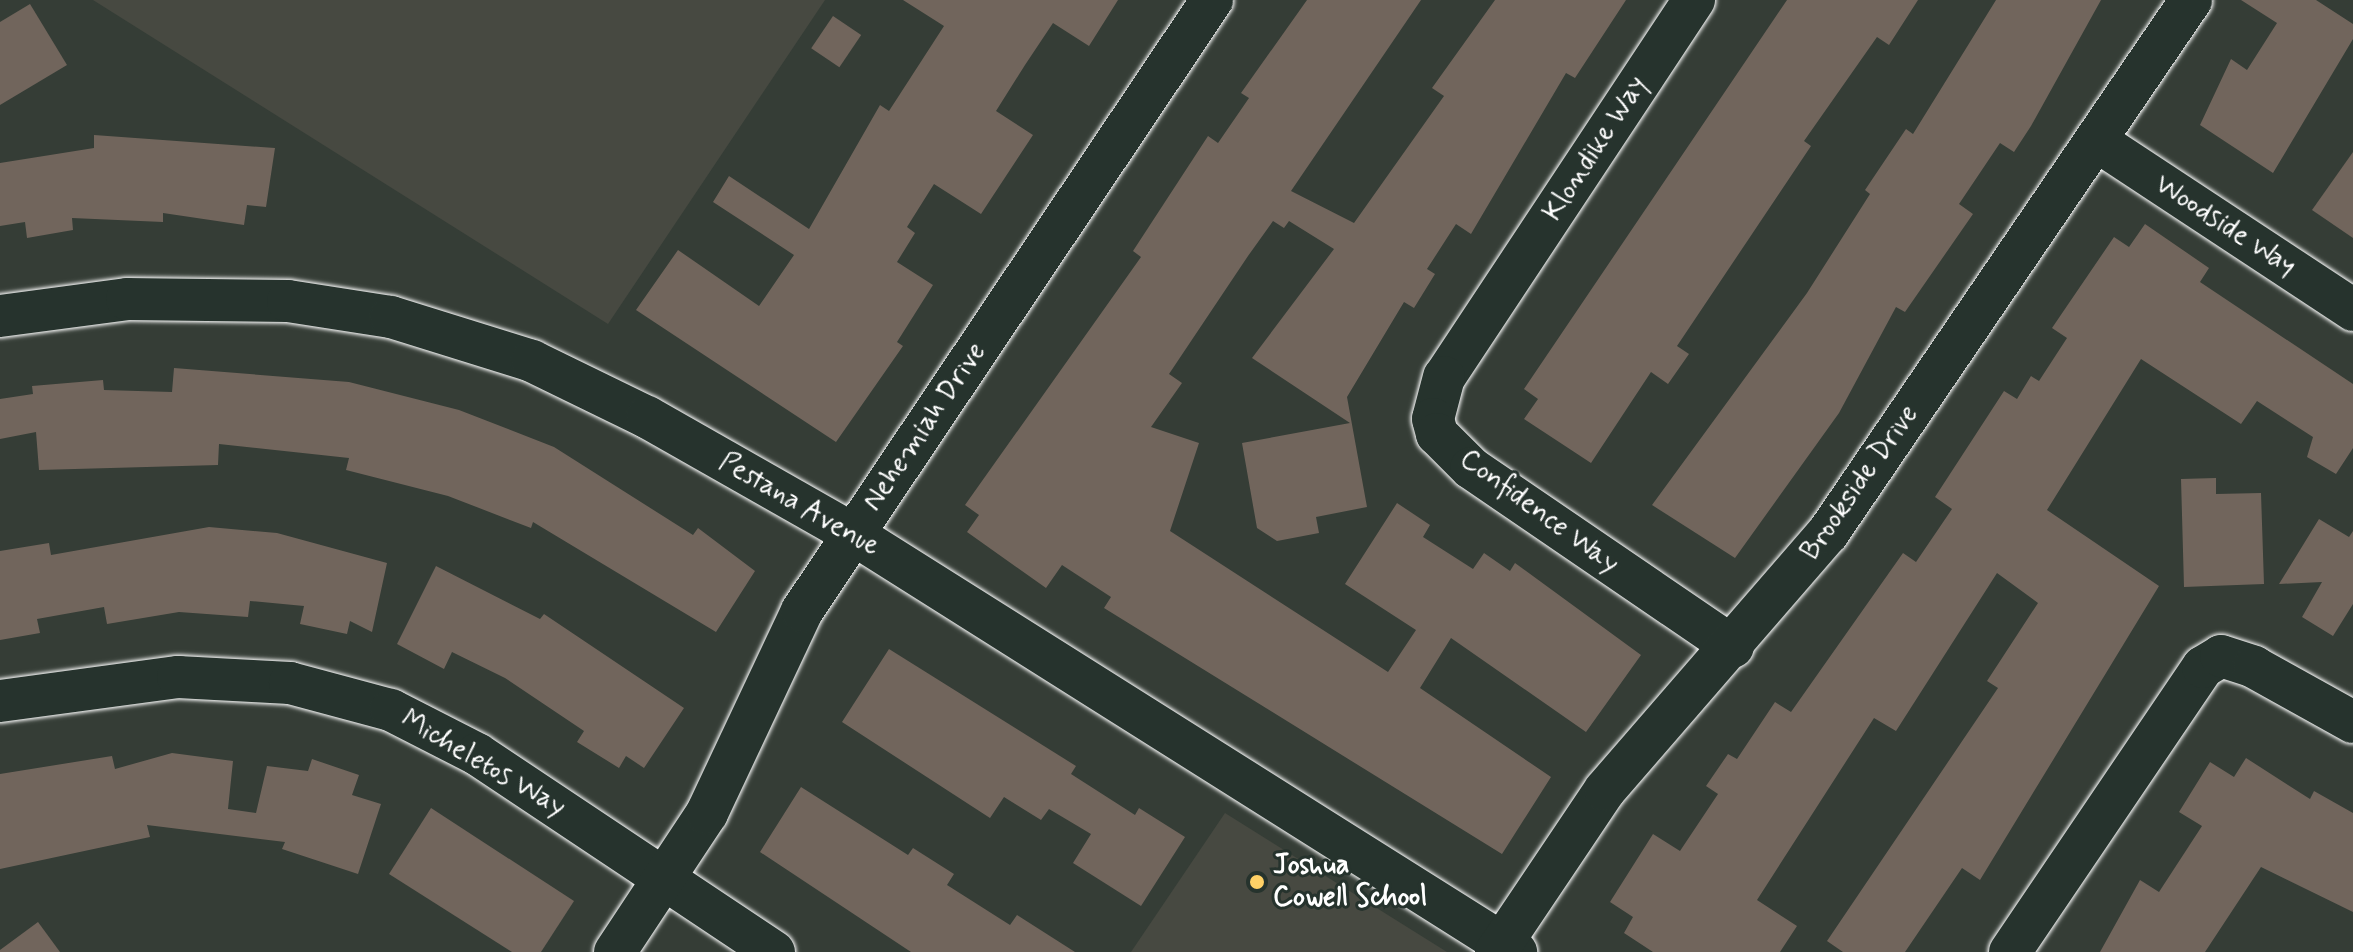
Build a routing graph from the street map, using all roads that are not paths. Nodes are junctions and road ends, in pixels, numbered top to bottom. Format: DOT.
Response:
graph roads {
  1 [pos="1212,0"];
  2 [pos="1694,0"];
  3 [pos="2191,0"];
  4 [pos="2097,141"];
  5 [pos="1498,297"];
  6 [pos="2353,310"];
  7 [pos="0,316"];
  8 [pos="853,534"];
  9 [pos="1733,647"];
  10 [pos="0,701"];
  11 [pos="2353,722"];
  12 [pos="666,878"];
  13 [pos="1504,949"];
  14 [pos="615,952"];
  15 [pos="774,952"];
  16 [pos="2010,952"];
  1 -- 8 [label="street, Nehemiah Drive"];
  2 -- 5 [label="street, Klondike Way"];
  3 -- 4 [label="street, Brookside Drive"];
  4 -- 6 [label="street, Woodside Way"];
  4 -- 9 [label="street, Brookside Drive"];
  5 -- 9 [label="street, Confidence Way"];
  7 -- 8 [label="street, Pestana Avenue"];
  8 -- 12 [label="street, Nehemiah Drive"];
  8 -- 13 [label="street, Pestana Avenue"];
  9 -- 13 [label="street, Brookside Drive"];
  10 -- 12 [label="street, Micheletos Way"];
  11 -- 16 [label="street"];
  12 -- 14 [label="street, Nehemiah Drive"];
  12 -- 15 [label="street, Micheletos Way"];
}
